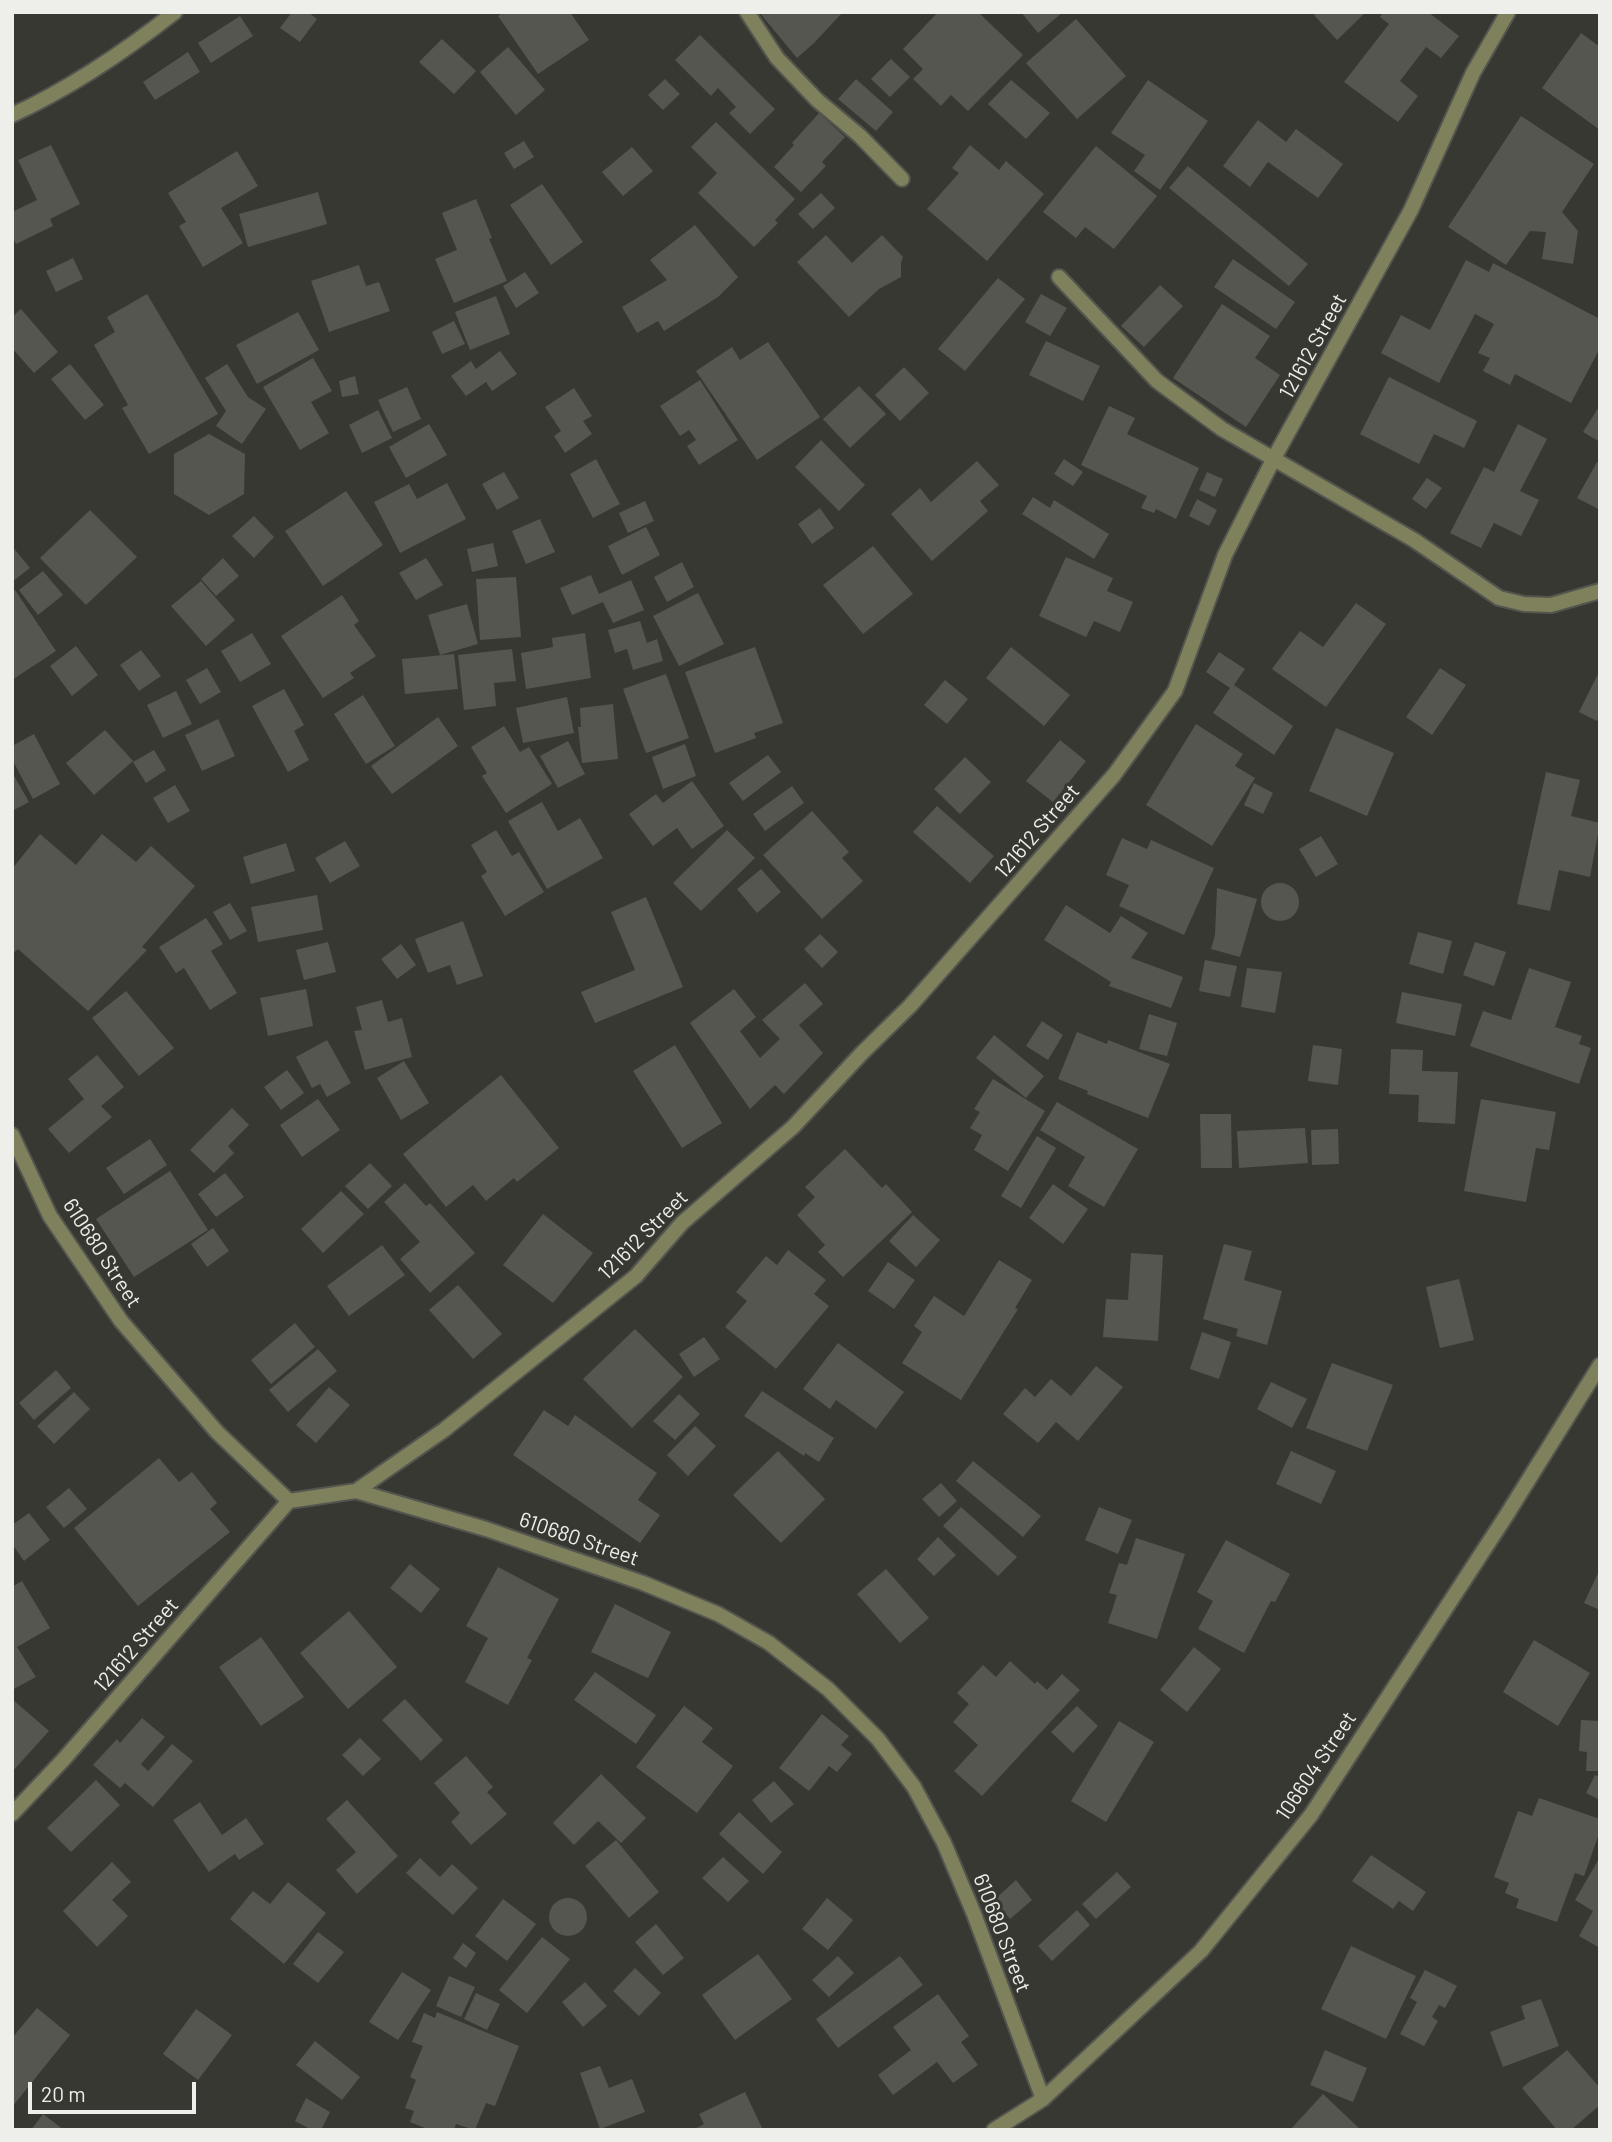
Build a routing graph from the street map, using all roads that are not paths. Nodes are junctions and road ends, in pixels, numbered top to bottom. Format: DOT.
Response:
graph roads {
  1 [pos="175,12"];
  2 [pos="747,12"];
  3 [pos="1508,12"];
  4 [pos="12,115"];
  5 [pos="902,179"];
  6 [pos="1059,277"];
  7 [pos="1274,458"];
  8 [pos="1600,591"];
  9 [pos="12,1135"];
  10 [pos="1600,1365"];
  11 [pos="356,1491"];
  12 [pos="289,1501"];
  13 [pos="12,1814"];
  14 [pos="1043,2099"];
  15 [pos="994,2130"];
  1 -- 4 [label="street"];
  2 -- 5 [label="street"];
  3 -- 7 [label="street, 121612 Street"];
  6 -- 7 [label="street"];
  7 -- 8 [label="street"];
  7 -- 11 [label="street, 121612 Street"];
  9 -- 12 [label="street, 610680 Street"];
  10 -- 14 [label="street, 106604 Street"];
  11 -- 12 [label="street, 610680 Street"];
  11 -- 14 [label="street, 610680 Street"];
  12 -- 13 [label="street, 121612 Street"];
  14 -- 15 [label="street, 106604 Street"];
}
